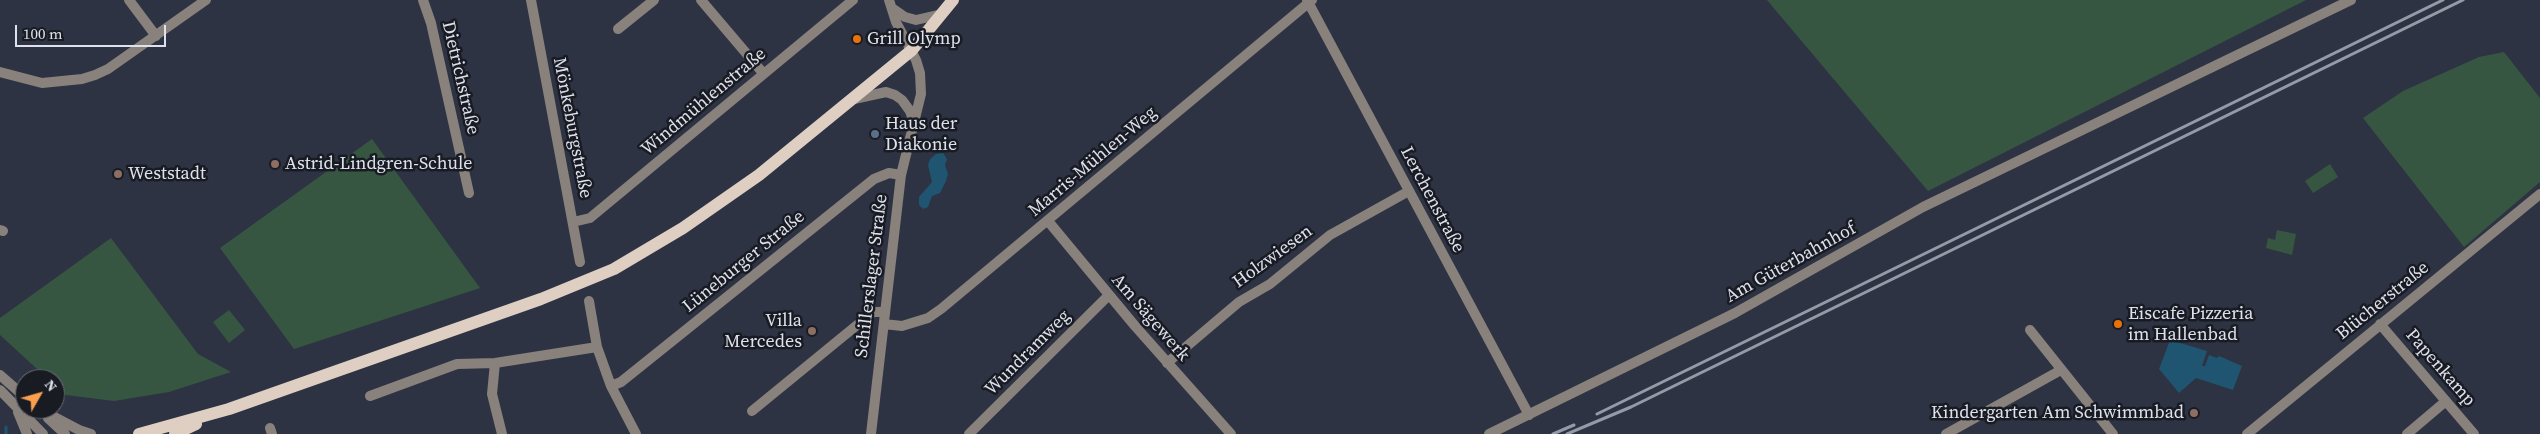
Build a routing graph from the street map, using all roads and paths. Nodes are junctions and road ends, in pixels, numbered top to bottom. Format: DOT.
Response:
graph roads {
  1 [pos="129,0"];
  2 [pos="206,0"];
  3 [pos="423,0"];
  4 [pos="531,0"];
  5 [pos="654,0"];
  6 [pos="701,0"];
  7 [pos="853,0"];
  8 [pos="953,0"];
  9 [pos="2351,0"];
  10 [pos="1309,1"];
  11 [pos="890,4"];
  12 [pos="942,14"];
  13 [pos="618,29"];
  14 [pos="156,36"];
  15 [pos="912,50"];
  16 [pos="0,72"];
  17 [pos="763,73"];
  18 [pos="854,99"];
  19 [pos="915,124"];
  20 [pos="901,175"];
  21 [pos="1409,191"];
  22 [pos="469,193"];
  23 [pos="2540,194"];
  24 [pos="1048,220"];
  25 [pos="573,222"];
  26 [pos="580,262"];
  27 [pos="1109,295"];
  28 [pos="589,301"];
  29 [pos="885,312"];
  30 [pos="884,324"];
  31 [pos="2380,324"];
  32 [pos="2030,330"];
  33 [pos="597,348"];
  34 [pos="495,363"];
  35 [pos="1167,363"];
  36 [pos="2062,370"];
  37 [pos="0,375"];
  38 [pos="612,386"];
  39 [pos="15,388"];
  40 [pos="0,390"];
  41 [pos="370,396"];
  42 [pos="2446,401"];
  43 [pos="15,407"];
  44 [pos="230,408"];
  45 [pos="752,411"];
  46 [pos="1529,414"];
  47 [pos="21,419"];
  48 [pos="27,419"];
  49 [pos="49,419"];
  50 [pos="58,419"];
  51 [pos="26,434"];
  52 [pos="43,434"];
  53 [pos="65,434"];
  54 [pos="91,434"];
  55 [pos="139,434"];
  56 [pos="175,434"];
  57 [pos="502,434"];
  58 [pos="636,434"];
  59 [pos="871,434"];
  60 [pos="969,434"];
  61 [pos="1231,434"];
  62 [pos="1489,434"];
  63 [pos="1946,434"];
  64 [pos="2113,434"];
  65 [pos="2247,434"];
  66 [pos="2407,434"];
  67 [pos="2474,434"];
  1 -- 14 [label="street"];
  2 -- 14 [label="street"];
  3 -- 22 [label="street, Dietrichstraße"];
  4 -- 25 [label="street, Mönkeburgstraße"];
  5 -- 13 [label="street"];
  6 -- 17 [label="street"];
  7 -- 17 [label="street, Windmühlenstraße"];
  8 -- 12 [label="main road"];
  9 -- 46 [label="street, Am Güterbahnhof"];
  10 -- 21 [label="street, Lerchenstraße"];
  10 -- 24 [label="street, Marris-Mühlen-Weg"];
  11 -- 12 [label="street"];
  11 -- 15 [label="street, Schillerslager Straße"];
  12 -- 15 [label="main road"];
  14 -- 16 [label="street"];
  15 -- 18 [label="main road"];
  15 -- 19 [label="street, Schillerslager Straße"];
  17 -- 25 [label="street, Windmühlenstraße"];
  18 -- 19 [label="street"];
  18 -- 44 [label="main road"];
  19 -- 20 [label="street, Schillerslager Straße"];
  20 -- 29 [label="street, Schillerslager Straße"];
  20 -- 38 [label="street, Lüneburger Straße"];
  21 -- 35 [label="street, Holzwiesen"];
  21 -- 46 [label="street, Lerchenstraße"];
  23 -- 31 [label="street, Blücherstraße"];
  24 -- 27 [label="street, Am Sägewerk"];
  24 -- 30 [label="street, Marris-Mühlen-Weg"];
  25 -- 26 [label="street, Mönkeburgstraße"];
  27 -- 35 [label="street, Am Sägewerk"];
  27 -- 60 [label="street, Wundramweg"];
  28 -- 33 [label="street"];
  29 -- 30 [label="street, Schillerslager Straße"];
  29 -- 45 [label="street"];
  30 -- 59 [label="street, Schillerslager Straße"];
  31 -- 42 [label="street, Papenkamp"];
  31 -- 65 [label="street, Blücherstraße"];
  32 -- 36 [label="street"];
  33 -- 34 [label="street"];
  33 -- 38 [label="street"];
  34 -- 41 [label="street"];
  34 -- 57 [label="street"];
  35 -- 61 [label="street, Am Sägewerk"];
  36 -- 63 [label="street"];
  36 -- 64 [label="street"];
  37 -- 39 [label="street"];
  38 -- 58 [label="street"];
  40 -- 43 [label="street"];
  42 -- 66 [label="street"];
  42 -- 67 [label="street, Papenkamp"];
  44 -- 55 [label="main road"];
  44 -- 56 [label="main road"];
  46 -- 62 [label="street, Am Güterbahnhof"];
  47 -- 51 [label="street"];
  48 -- 52 [label="street"];
  49 -- 53 [label="street"];
  50 -- 54 [label="street"];
}
